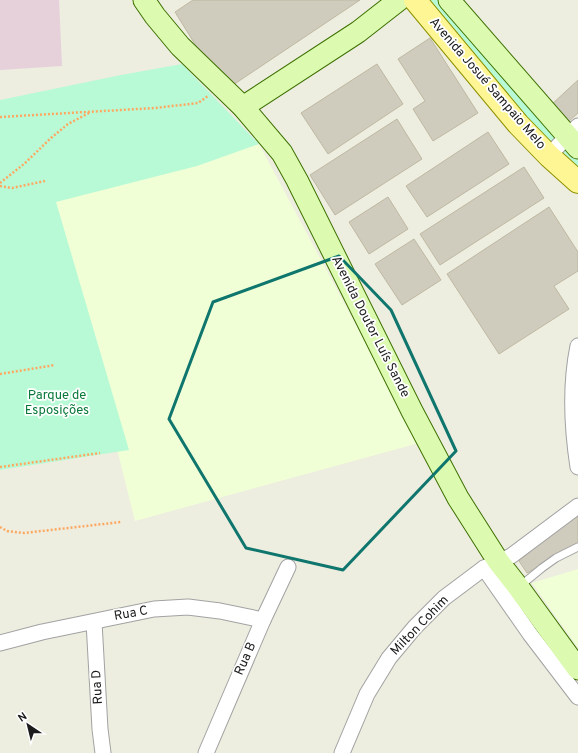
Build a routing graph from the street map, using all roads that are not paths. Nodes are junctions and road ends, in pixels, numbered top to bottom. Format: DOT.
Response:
graph roads {
  1 [pos="144,0"];
  2 [pos="399,0"];
  3 [pos="415,0"];
  4 [pos="449,0"];
  5 [pos="243,107"];
  6 [pos="575,136"];
  7 [pos="549,156"];
  8 [pos="578,182"];
  9 [pos="578,346"];
  10 [pos="575,403"];
  11 [pos="578,467"];
  12 [pos="578,506"];
  13 [pos="578,547"];
  14 [pos="491,565"];
  15 [pos="288,567"];
  16 [pos="519,588"];
  17 [pos="263,620"];
  18 [pos="94,622"];
  19 [pos="0,643"];
  20 [pos="578,669"];
  21 [pos="578,697"];
  22 [pos="103,753"];
  23 [pos="206,753"];
  24 [pos="342,753"];
  1 -- 5 [label="street, Avenida Doutor Luís Sande"];
  2 -- 5 [label="street"];
  3 -- 7 [label="main road, Avenida Josué Sampaio Melo"];
  4 -- 6 [label="street, Avenida Josué Sampaio Melo"];
  5 -- 14 [label="street, Avenida Doutor Luís Sande"];
  6 -- 7 [label="street"];
  7 -- 8 [label="main road, Avenida Josué Sampaio Melo"];
  9 -- 10 [label="street"];
  10 -- 11 [label="street"];
  12 -- 14 [label="street, Milton Cohim"];
  13 -- 16 [label="lane"];
  14 -- 16 [label="street, Avenida Doutor Luís Sande"];
  14 -- 21 [label="street"];
  14 -- 24 [label="street, Milton Cohim"];
  15 -- 17 [label="street, Rua B"];
  16 -- 20 [label="street, Avenida Doutor Luís Sande"];
  17 -- 18 [label="street, Rua C"];
  17 -- 23 [label="street, Rua B"];
  18 -- 19 [label="street, Rua C"];
  18 -- 22 [label="street, Rua D"];
}
